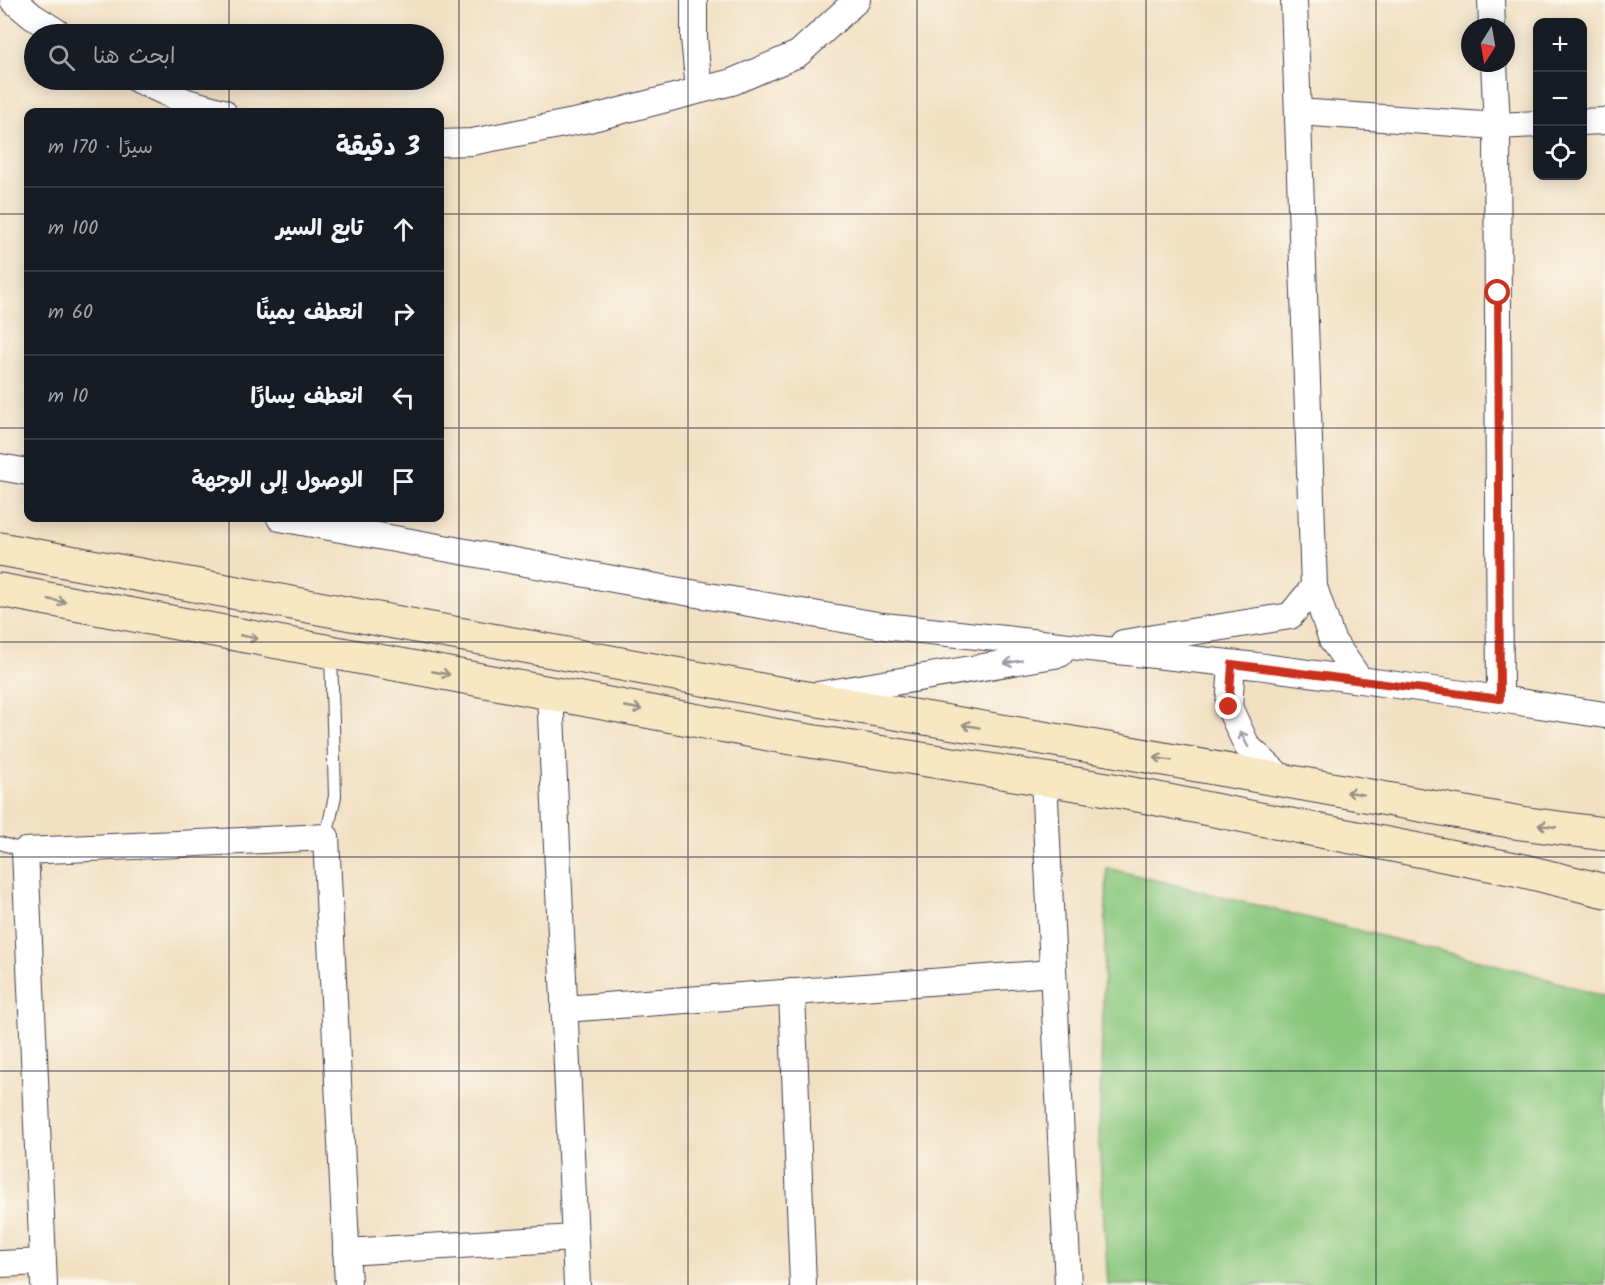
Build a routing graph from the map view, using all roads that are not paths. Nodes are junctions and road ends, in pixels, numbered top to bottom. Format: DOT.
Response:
graph roads {
  1 [pos="13,0"];
  2 [pos="694,0"];
  3 [pos="857,0"];
  4 [pos="1294,0"];
  5 [pos="1491,0"];
  6 [pos="1492,18"];
  7 [pos="44,24"];
  8 [pos="1494,72"];
  9 [pos="160,90"];
  10 [pos="699,90"];
  11 [pos="209,108"];
  12 [pos="1298,112"];
  13 [pos="1605,121"];
  14 [pos="1587,122"];
  15 [pos="1533,124"];
  16 [pos="1497,126"];
  17 [pos="444,143"];
  18 [pos="0,467"];
  19 [pos="24,471"];
  20 [pos="302,522"];
  21 [pos="0,549"];
  22 [pos="1314,587"];
  23 [pos="0,590"];
  24 [pos="1091,649"];
  25 [pos="331,652"];
  26 [pos="1232,664"];
  27 [pos="1360,680"];
  28 [pos="550,693"];
  29 [pos="802,697"];
  30 [pos="1500,699"];
  31 [pos="1605,715"];
  32 [pos="1044,779"];
  33 [pos="1285,781"];
  34 [pos="1605,834"];
  35 [pos="326,837"];
  36 [pos="0,843"];
  37 [pos="25,851"];
  38 [pos="1605,891"];
  39 [pos="1053,973"];
  40 [pos="792,992"];
  41 [pos="564,1009"];
  42 [pos="574,1238"];
  43 [pos="346,1252"];
  44 [pos="0,1264"];
  45 [pos="44,1273"];
  46 [pos="348,1285"];
  47 [pos="577,1285"];
  48 [pos="803,1285"];
  49 [pos="1068,1285"];
  1 -- 7 [label="street"];
  2 -- 10 [label="street"];
  3 -- 10 [label="street"];
  4 -- 12 [label="street"];
  5 -- 6 [label="street"];
  8 -- 16 [label="street"];
  9 -- 11 [label="street"];
  10 -- 17 [label="street"];
  12 -- 16 [label="street"];
  12 -- 22 [label="street"];
  13 -- 14 [label="street"];
  15 -- 16 [label="street"];
  16 -- 30 [label="street"];
  18 -- 19 [label="street"];
  20 -- 24 [label="street"];
  21 -- 29 [label="main road"];
  22 -- 24 [label="street"];
  22 -- 27 [label="street"];
  23 -- 25 [label="main road, one-way"];
  24 -- 26 [label="street"];
  24 -- 29 [label="street, one-way"];
  25 -- 28 [label="main road, one-way"];
  25 -- 35 [label="lane"];
  26 -- 27 [label="street"];
  33 -- 26 [label="street, one-way"];
  27 -- 30 [label="street"];
  28 -- 32 [label="main road, one-way"];
  28 -- 41 [label="street"];
  33 -- 29 [label="main road, one-way"];
  30 -- 31 [label="street"];
  32 -- 38 [label="main road"];
  32 -- 39 [label="street"];
  34 -- 33 [label="main road, one-way"];
  35 -- 37 [label="street"];
  35 -- 43 [label="street"];
  36 -- 37 [label="lane"];
  37 -- 45 [label="street"];
  39 -- 40 [label="street"];
  39 -- 49 [label="street"];
  40 -- 41 [label="street"];
  40 -- 48 [label="street"];
  41 -- 42 [label="street"];
  42 -- 43 [label="street"];
  42 -- 47 [label="street"];
  43 -- 46 [label="street"];
  44 -- 45 [label="street"];
}
